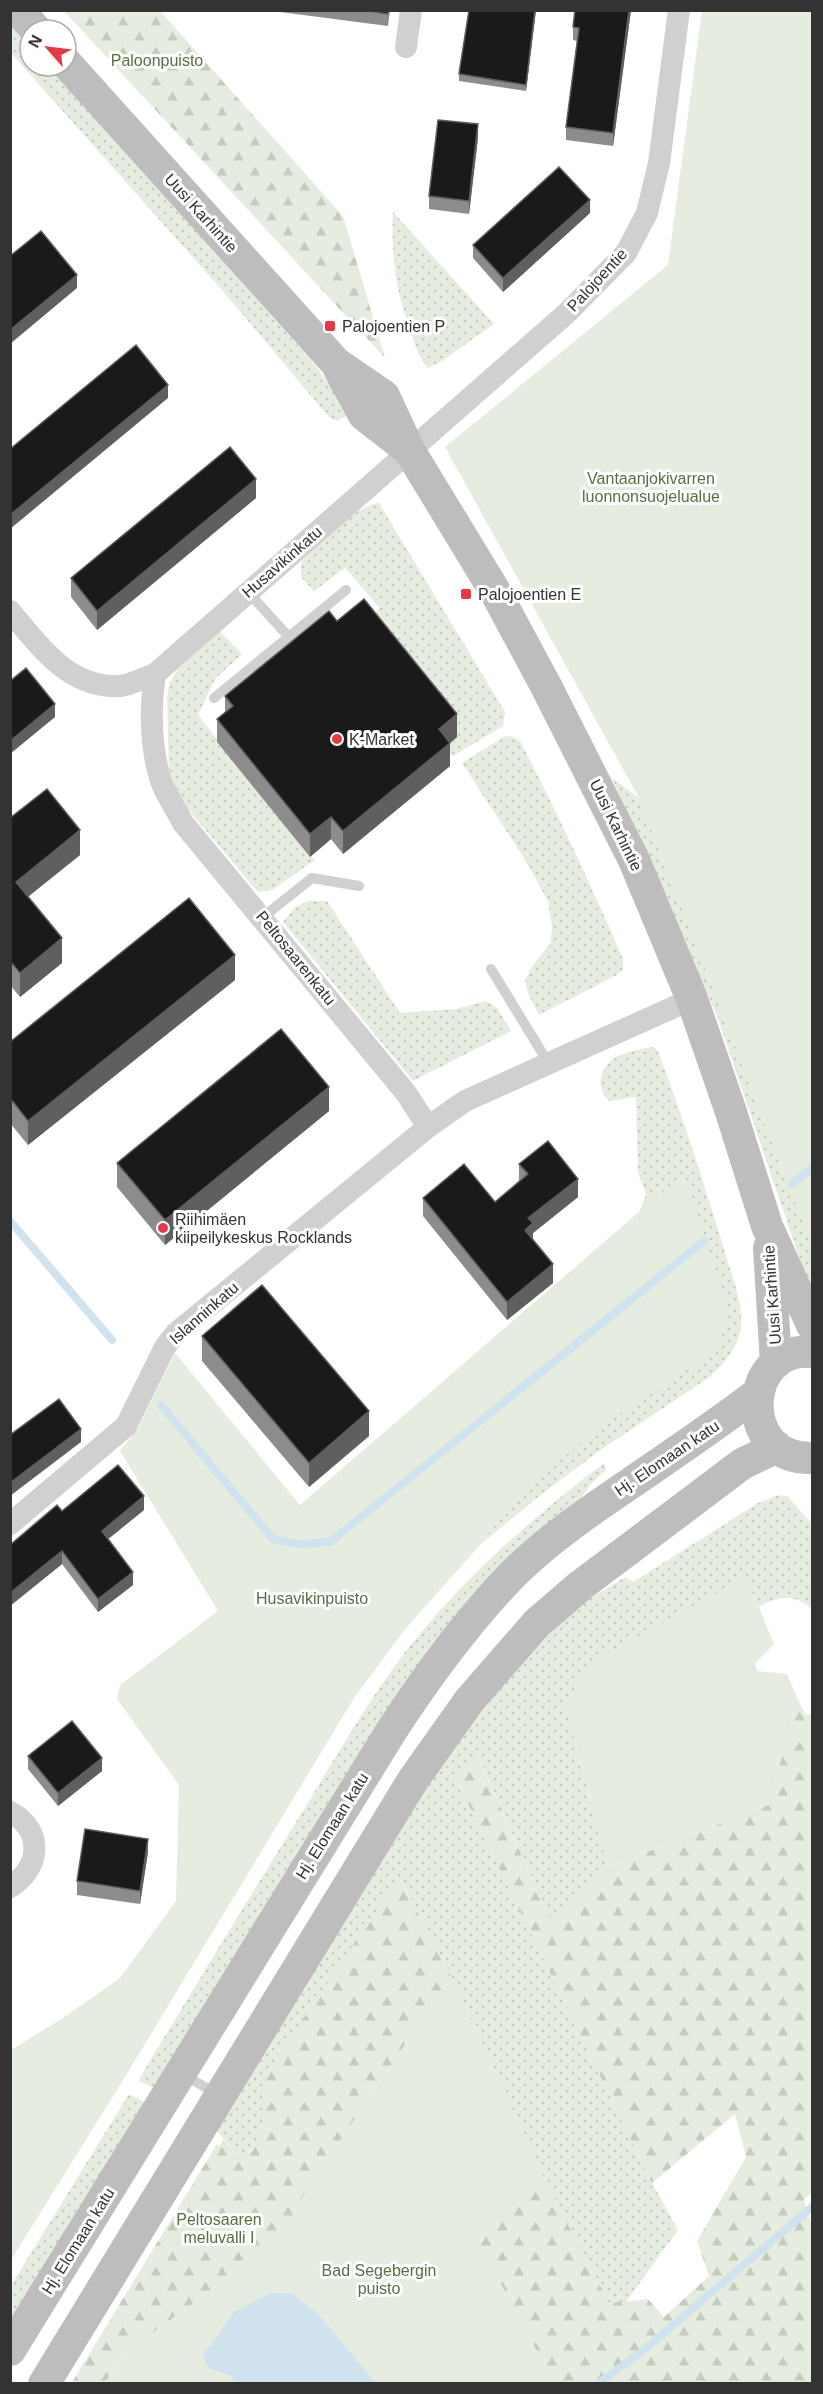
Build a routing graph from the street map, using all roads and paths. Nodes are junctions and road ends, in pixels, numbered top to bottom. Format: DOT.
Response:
graph roads {
  1 [pos="411,10"];
  2 [pos="679,10"];
  3 [pos="406,47"];
  4 [pos="78,76"];
  5 [pos="409,450"];
  6 [pos="346,590"];
  7 [pos="248,591"];
  8 [pos="10,610"];
  9 [pos="288,636"];
  10 [pos="155,674"];
  11 [pos="214,698"];
  12 [pos="359,886"];
  13 [pos="263,917"];
  14 [pos="491,969"];
  15 [pos="692,999"];
  16 [pos="549,1065"];
  17 [pos="428,1127"];
  18 [pos="767,1227"];
  19 [pos="813,1325"];
  20 [pos="813,1352"];
  21 [pos="776,1363"];
  22 [pos="757,1394"];
  23 [pos="777,1447"];
  24 [pos="813,1458"];
  25 [pos="10,1524"];
  26 [pos="10,1812"];
  27 [pos="10,1887"];
  28 [pos="180,2073"];
  29 [pos="220,2096"];
  30 [pos="10,2350"];
  31 [pos="44,2384"];
  1 -- 3 [label="street"];
  2 -- 5 [label="street, Palojoentie"];
  4 -- 5 [label="street, Uusi Karhintie"];
  5 -- 7 [label="street, Husavikinkatu"];
  5 -- 15 [label="street, Uusi Karhintie"];
  6 -- 9 [label="lane"];
  7 -- 9 [label="lane"];
  7 -- 10 [label="street, Husavikinkatu"];
  8 -- 10 [label="street"];
  9 -- 11 [label="lane"];
  10 -- 13 [label="street, Peltosaarenkatu"];
  12 -- 13 [label="lane"];
  13 -- 17 [label="street, Peltosaarenkatu"];
  14 -- 16 [label="lane"];
  15 -- 16 [label="street"];
  15 -- 18 [label="street, Uusi Karhintie"];
  16 -- 17 [label="street"];
  17 -- 25 [label="street, Islanninkatu"];
  18 -- 19 [label="street, Uusi Karhintie"];
  18 -- 21 [label="street, Uusi Karhintie"];
  20 -- 21 [label="street"];
  21 -- 22 [label="street"];
  22 -- 23 [label="street"];
  22 -- 28 [label="street, Hj. Elomaan katu"];
  23 -- 24 [label="street"];
  23 -- 29 [label="street"];
  26 -- 27 [label="street"];
  28 -- 29 [label="lane"];
  28 -- 30 [label="street, Hj. Elomaan katu"];
  29 -- 31 [label="street"];
}
